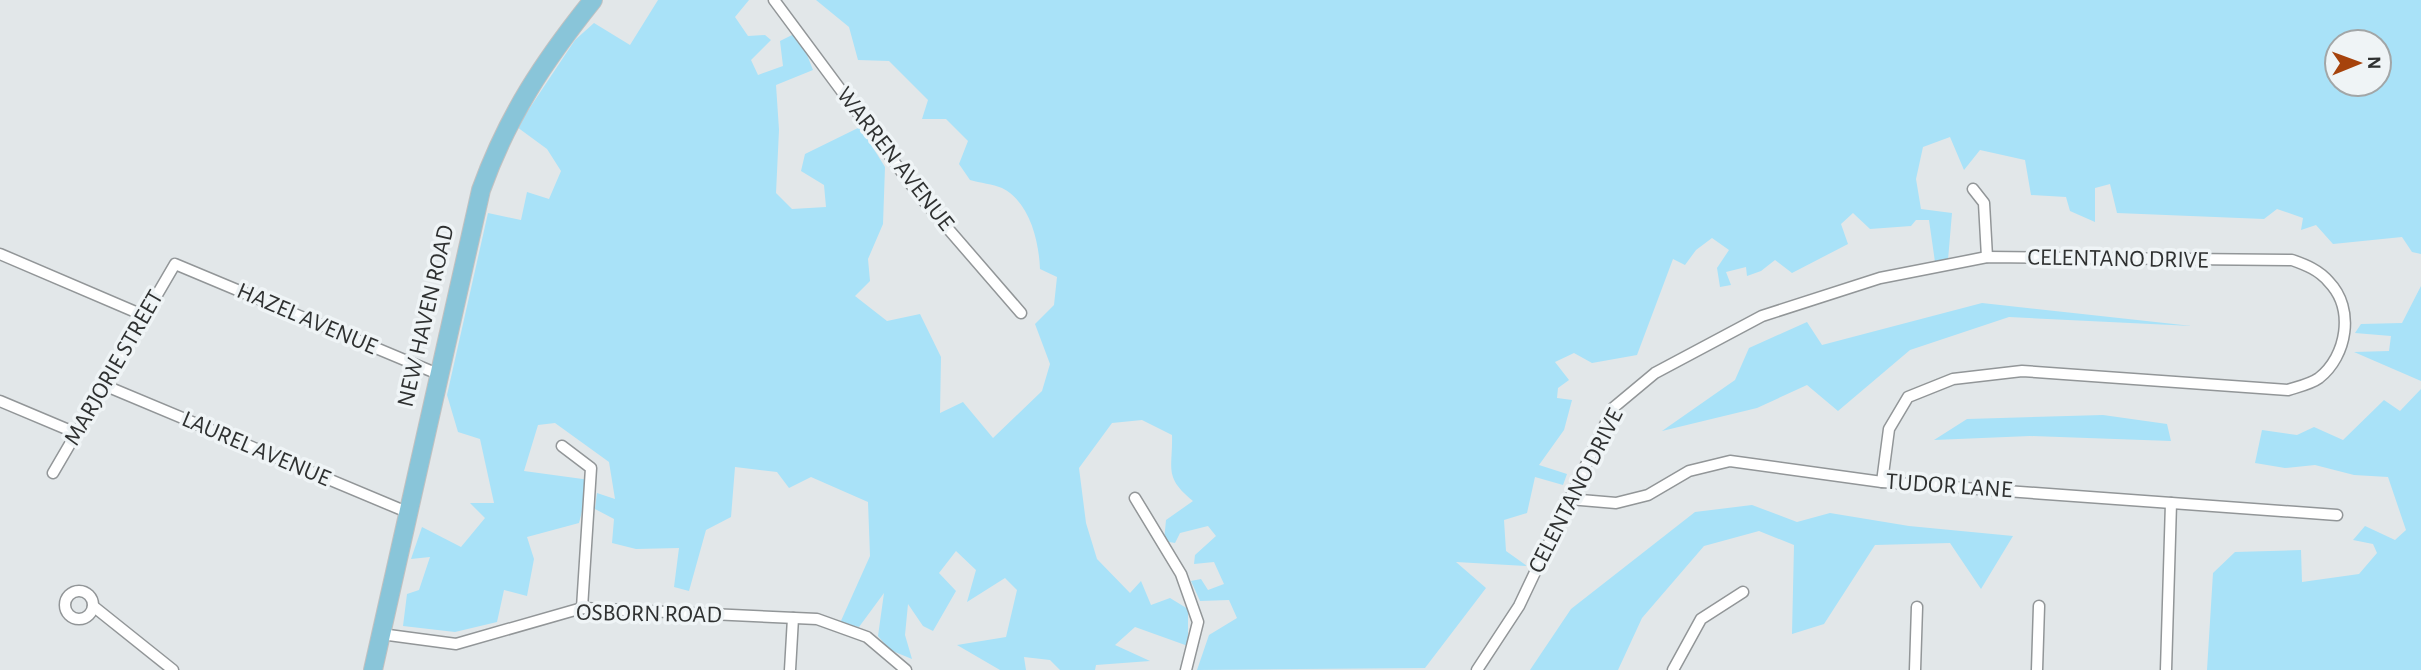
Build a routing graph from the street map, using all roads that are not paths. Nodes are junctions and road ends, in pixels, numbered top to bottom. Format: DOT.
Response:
graph roads {
  1 [pos="593,0"];
  2 [pos="775,0"];
  3 [pos="1973,189"];
  4 [pos="0,254"];
  5 [pos="1987,257"];
  6 [pos="175,264"];
  7 [pos="1021,313"];
  8 [pos="145,316"];
  9 [pos="438,374"];
  10 [pos="106,386"];
  11 [pos="0,401"];
  12 [pos="76,433"];
  13 [pos="562,446"];
  14 [pos="53,473"];
  15 [pos="1882,482"];
  16 [pos="1135,498"];
  17 [pos="1569,499"];
  18 [pos="2171,503"];
  19 [pos="407,512"];
  20 [pos="2337,515"];
  21 [pos="1742,592"];
  22 [pos="93,606"];
  23 [pos="2039,606"];
  24 [pos="1917,607"];
  25 [pos="582,608"];
  26 [pos="793,618"];
  27 [pos="382,634"];
  28 [pos="173,670"];
  29 [pos="373,670"];
  30 [pos="790,670"];
  31 [pos="906,670"];
  32 [pos="1186,670"];
  33 [pos="1477,670"];
  34 [pos="1673,670"];
  35 [pos="1915,670"];
  36 [pos="2037,670"];
  37 [pos="2166,670"];
  1 -- 9 [label="main road, NEW HAVEN ROAD"];
  2 -- 7 [label="street, WARREN AVENUE"];
  3 -- 5 [label="street"];
  4 -- 8 [label="street"];
  5 -- 15 [label="street, CELENTANO DRIVE"];
  5 -- 17 [label="street, CELENTANO DRIVE"];
  6 -- 8 [label="street, MARJORIE STREET"];
  6 -- 9 [label="street, HAZEL AVENUE"];
  8 -- 10 [label="street, MARJORIE STREET"];
  9 -- 19 [label="main road, NEW HAVEN ROAD"];
  10 -- 12 [label="street, MARJORIE STREET"];
  10 -- 19 [label="street, LAUREL AVENUE"];
  11 -- 12 [label="street"];
  12 -- 14 [label="street, MARJORIE STREET"];
  13 -- 25 [label="street"];
  15 -- 17 [label="street, TUDOR LANE"];
  15 -- 18 [label="street, TUDOR LANE"];
  16 -- 32 [label="street"];
  17 -- 33 [label="street, CELENTANO DRIVE"];
  18 -- 20 [label="street, TUDOR LANE"];
  18 -- 37 [label="street"];
  19 -- 27 [label="main road, NEW HAVEN ROAD"];
  21 -- 34 [label="street"];
  22 -- 28 [label="street"];
  23 -- 36 [label="street"];
  24 -- 35 [label="street"];
  25 -- 26 [label="street, OSBORN ROAD"];
  25 -- 27 [label="street, OSBORN ROAD"];
  26 -- 30 [label="street"];
  26 -- 31 [label="street, OSBORN ROAD"];
  27 -- 29 [label="main road, NEW HAVEN ROAD"];
}
